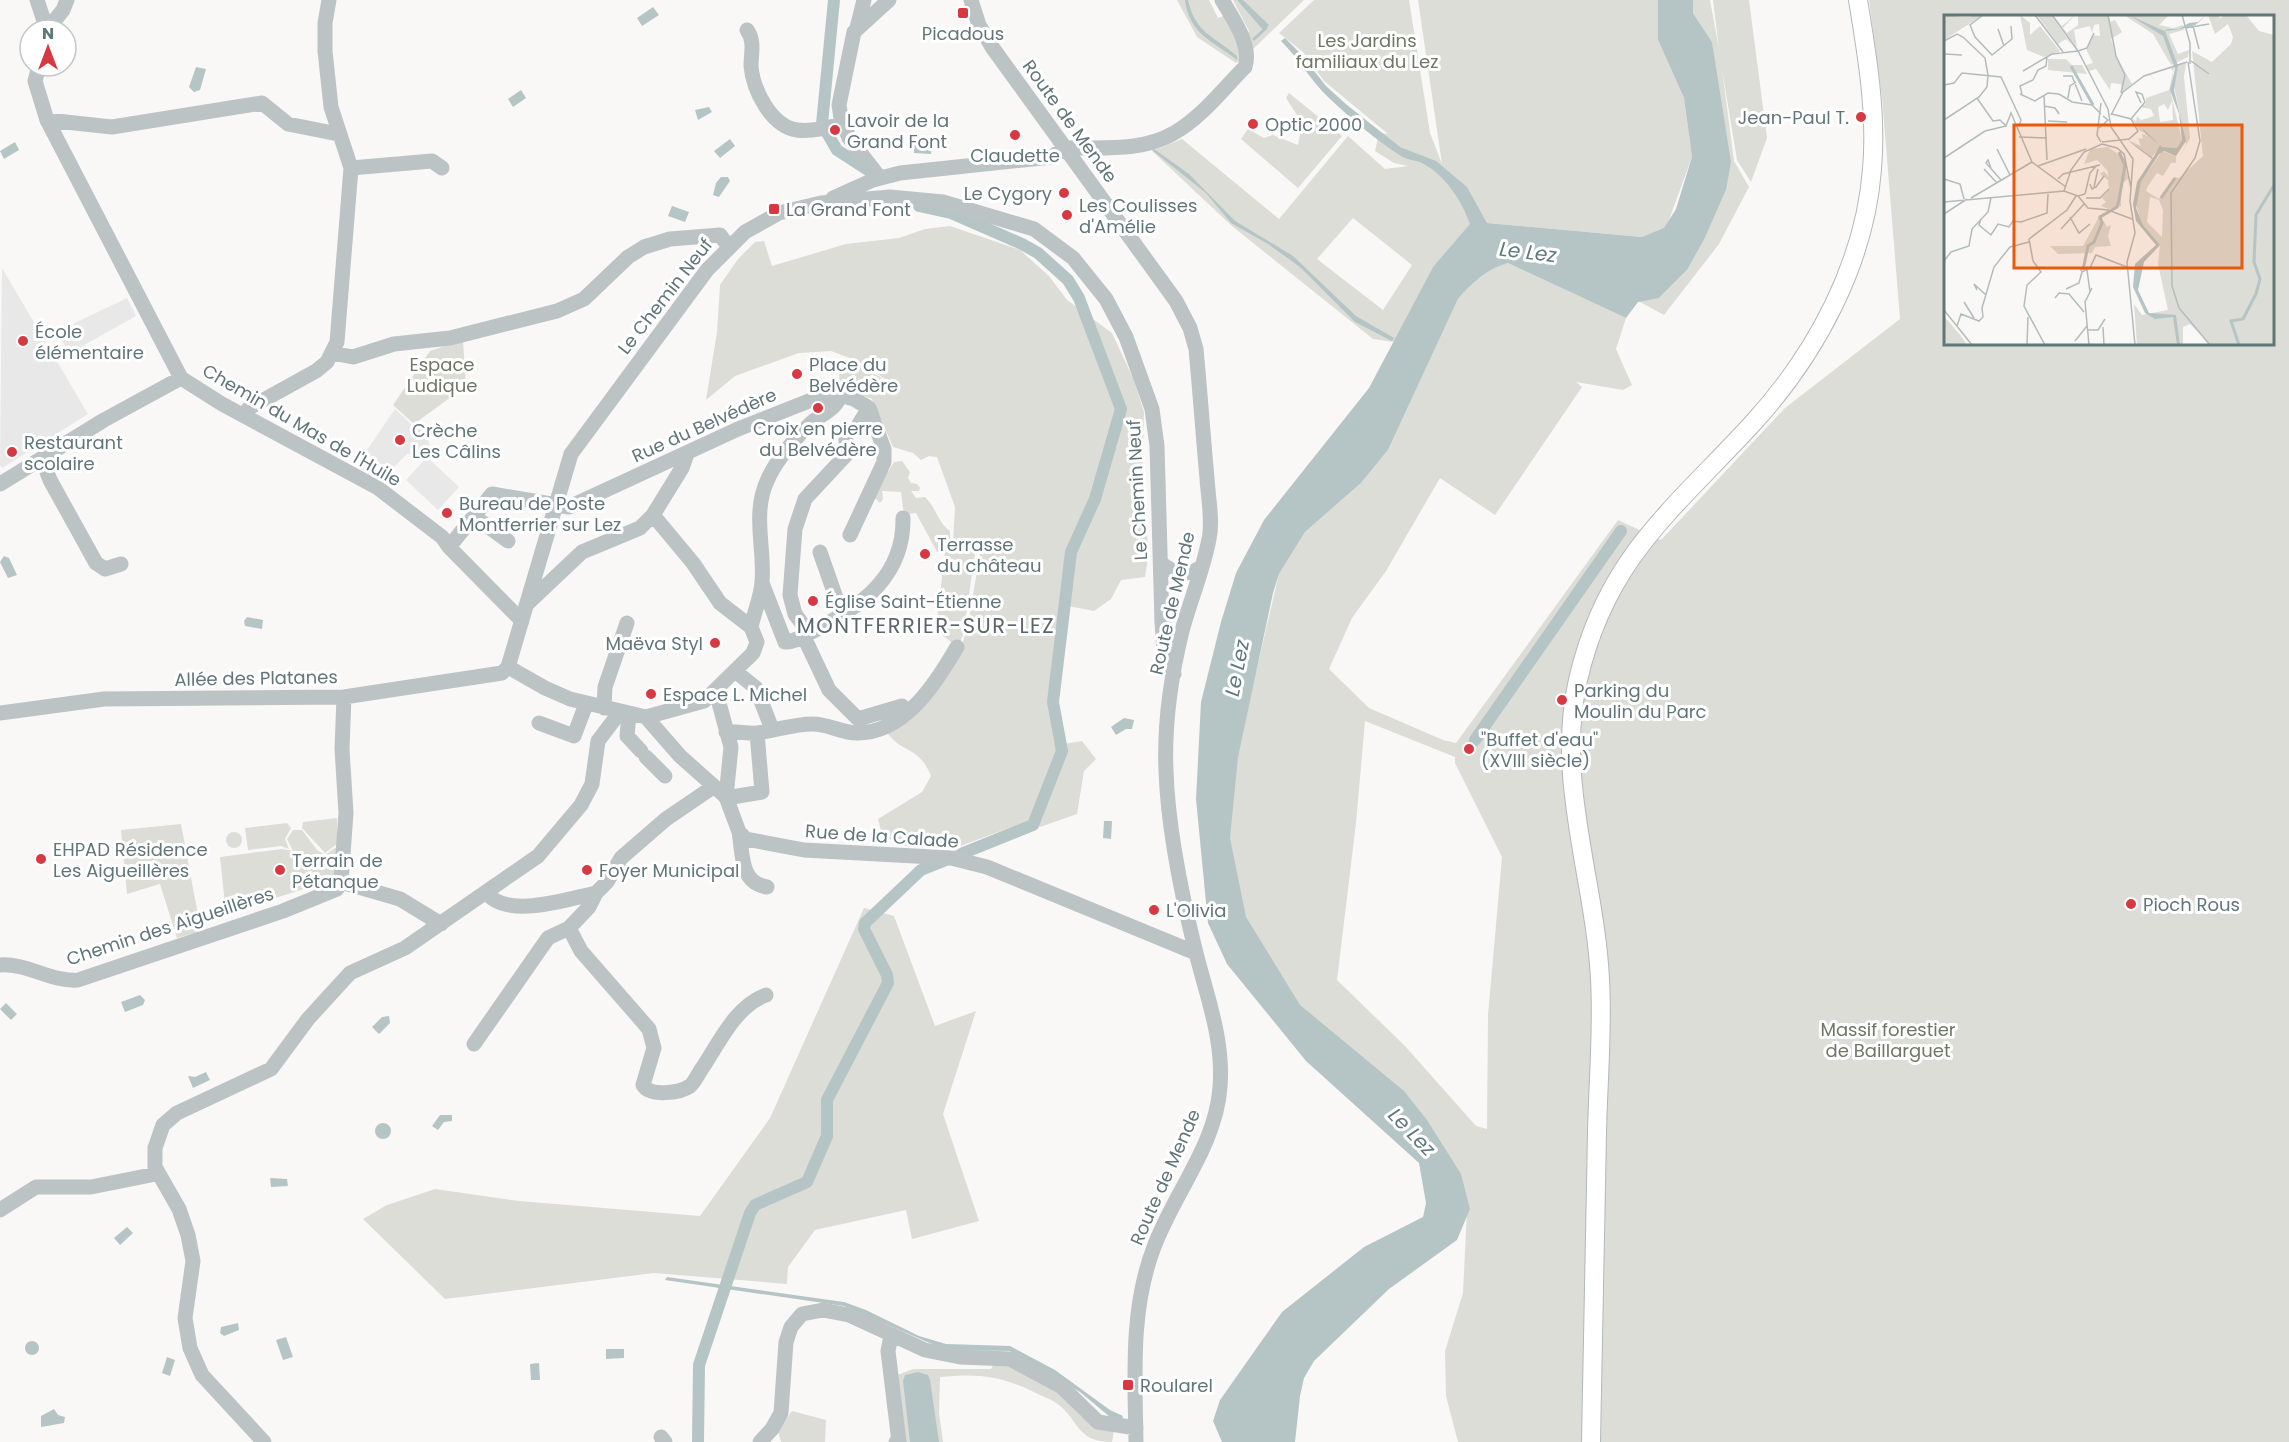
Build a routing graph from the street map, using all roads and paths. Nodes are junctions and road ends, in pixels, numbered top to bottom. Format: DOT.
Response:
graph roads {
  1 [pos="36,0"];
  2 [pos="67,0"];
  3 [pos="329,0"];
  4 [pos="864,0"];
  5 [pos="889,0"];
  6 [pos="971,0"];
  7 [pos="1222,0"];
  8 [pos="1858,0"];
  9 [pos="43,18"];
  10 [pos="57,18"];
  11 [pos="747,30"];
  12 [pos="855,34"];
  13 [pos="37,78"];
  14 [pos="47,120"];
  15 [pos="842,124"];
  16 [pos="338,134"];
  17 [pos="1065,148"];
  18 [pos="351,168"];
  19 [pos="442,168"];
  20 [pos="880,178"];
  21 [pos="821,203"];
  22 [pos="729,247"];
  23 [pos="332,353"];
  24 [pos="182,378"];
  25 [pos="840,395"];
  26 [pos="869,408"];
  27 [pos="244,416"];
  28 [pos="859,424"];
  29 [pos="846,440"];
  30 [pos="687,454"];
  31 [pos="42,459"];
  32 [pos="0,484"];
  33 [pos="555,506"];
  34 [pos="652,515"];
  35 [pos="475,517"];
  36 [pos="903,518"];
  37 [pos="850,535"];
  38 [pos="508,541"];
  39 [pos="449,547"];
  40 [pos="820,552"];
  41 [pos="1161,562"];
  42 [pos="122,564"];
  43 [pos="1202,567"];
  44 [pos="762,583"];
  45 [pos="1163,597"];
  46 [pos="527,604"];
  47 [pos="842,615"];
  48 [pos="522,621"];
  49 [pos="1162,622"];
  50 [pos="627,623"];
  51 [pos="751,627"];
  52 [pos="806,634"];
  53 [pos="1181,635"];
  54 [pos="957,647"];
  55 [pos="512,669"];
  56 [pos="735,671"];
  57 [pos="1174,674"];
  58 [pos="716,692"];
  59 [pos="344,697"];
  60 [pos="586,704"];
  61 [pos="604,708"];
  62 [pos="0,713"];
  63 [pos="625,713"];
  64 [pos="905,714"];
  65 [pos="646,717"];
  66 [pos="539,723"];
  67 [pos="764,731"];
  68 [pos="726,732"];
  69 [pos="665,776"];
  70 [pos="713,787"];
  71 [pos="726,798"];
  72 [pos="739,832"];
  73 [pos="341,882"];
  74 [pos="767,887"];
  75 [pos="486,892"];
  76 [pos="596,893"];
  77 [pos="441,924"];
  78 [pos="568,928"];
  79 [pos="1196,953"];
  80 [pos="0,965"];
  81 [pos="766,995"];
  82 [pos="474,1044"];
  83 [pos="156,1173"];
  84 [pos="0,1210"];
  85 [pos="891,1336"];
  86 [pos="1136,1435"];
  87 [pos="264,1442"];
  88 [pos="760,1442"];
  89 [pos="896,1442"];
  90 [pos="1591,1442"];
  1 -- 9 [label="street"];
  2 -- 10 [label="street"];
  3 -- 16 [label="street"];
  4 -- 12 [label="street"];
  5 -- 12 [label="street"];
  6 -- 17 [label="street, Route de Mende"];
  7 -- 17 [label="street"];
  8 -- 90 [label="main road"];
  11 -- 15 [label="street"];
  12 -- 15 [label="street"];
  13 -- 14 [label="street, Chemin du Mas de l'Huile"];
  14 -- 16 [label="street"];
  14 -- 24 [label="street, Chemin du Mas de l'Huile"];
  15 -- 20 [label="street"];
  16 -- 18 [label="street"];
  17 -- 20 [label="street"];
  17 -- 43 [label="street, Route de Mende"];
  18 -- 19 [label="street"];
  18 -- 23 [label="street"];
  20 -- 21 [label="street"];
  21 -- 22 [label="street, Le Chemin Neuf"];
  21 -- 41 [label="street, Le Chemin Neuf"];
  22 -- 23 [label="street"];
  22 -- 33 [label="street, Le Chemin Neuf"];
  23 -- 27 [label="street"];
  24 -- 27 [label="street, Chemin du Mas de l'Huile"];
  24 -- 31 [label="street"];
  25 -- 26 [label="street"];
  25 -- 30 [label="street, Rue du Belvédère"];
  25 -- 44 [label="street"];
  26 -- 28 [label="street"];
  26 -- 37 [label="street"];
  27 -- 39 [label="street, Chemin du Mas de l'Huile"];
  29 -- 52 [label="street"];
  30 -- 33 [label="street, Rue du Belvédère"];
  30 -- 34 [label="street"];
  31 -- 32 [label="street"];
  31 -- 42 [label="street"];
  33 -- 35 [label="street"];
  33 -- 46 [label="street, Le Chemin Neuf"];
  34 -- 46 [label="street"];
  34 -- 51 [label="street"];
  35 -- 38 [label="street"];
  35 -- 39 [label="street"];
  36 -- 47 [label="street"];
  39 -- 48 [label="street, Chemin du Mas de l'Huile"];
  40 -- 47 [label="street"];
  41 -- 43 [label="street"];
  41 -- 45 [label="street, Le Chemin Neuf"];
  43 -- 53 [label="street, Route de Mende"];
  44 -- 51 [label="street"];
  44 -- 52 [label="street"];
  45 -- 49 [label="street, Le Chemin Neuf"];
  45 -- 53 [label="street, Le Chemin Neuf"];
  46 -- 48 [label="street, Le Chemin Neuf"];
  47 -- 52 [label="street"];
  48 -- 55 [label="street, Le Chemin Neuf"];
  49 -- 53 [label="street"];
  49 -- 57 [label="street, Le Chemin Neuf"];
  50 -- 61 [label="street"];
  51 -- 56 [label="street"];
  52 -- 64 [label="street"];
  53 -- 57 [label="street, Route de Mende"];
  54 -- 64 [label="street"];
  55 -- 59 [label="street, Allée des Platanes"];
  55 -- 60 [label="street"];
  56 -- 58 [label="street"];
  56 -- 67 [label="street"];
  57 -- 79 [label="street, Route de Mende"];
  58 -- 65 [label="street"];
  58 -- 68 [label="street"];
  59 -- 62 [label="street, Allée des Platanes"];
  59 -- 73 [label="street"];
  60 -- 61 [label="street"];
  60 -- 66 [label="street"];
  61 -- 63 [label="street"];
  63 -- 65 [label="street"];
  63 -- 69 [label="street"];
  63 -- 75 [label="street"];
  64 -- 67 [label="street"];
  65 -- 70 [label="street"];
  67 -- 68 [label="street"];
  67 -- 71 [label="street"];
  68 -- 71 [label="street"];
  70 -- 71 [label="street"];
  70 -- 76 [label="street"];
  71 -- 72 [label="street"];
  72 -- 74 [label="street"];
  72 -- 79 [label="street, Rue de la Calade"];
  73 -- 77 [label="street"];
  73 -- 80 [label="street, Chemin des Aigueillères"];
  75 -- 76 [label="street"];
  75 -- 77 [label="street"];
  76 -- 78 [label="street"];
  77 -- 83 [label="street"];
  78 -- 81 [label="street"];
  78 -- 82 [label="street"];
  79 -- 86 [label="street, Route de Mende"];
  83 -- 84 [label="street"];
  83 -- 87 [label="street"];
  85 -- 86 [label="street"];
  85 -- 88 [label="street"];
  85 -- 89 [label="street"];
}
